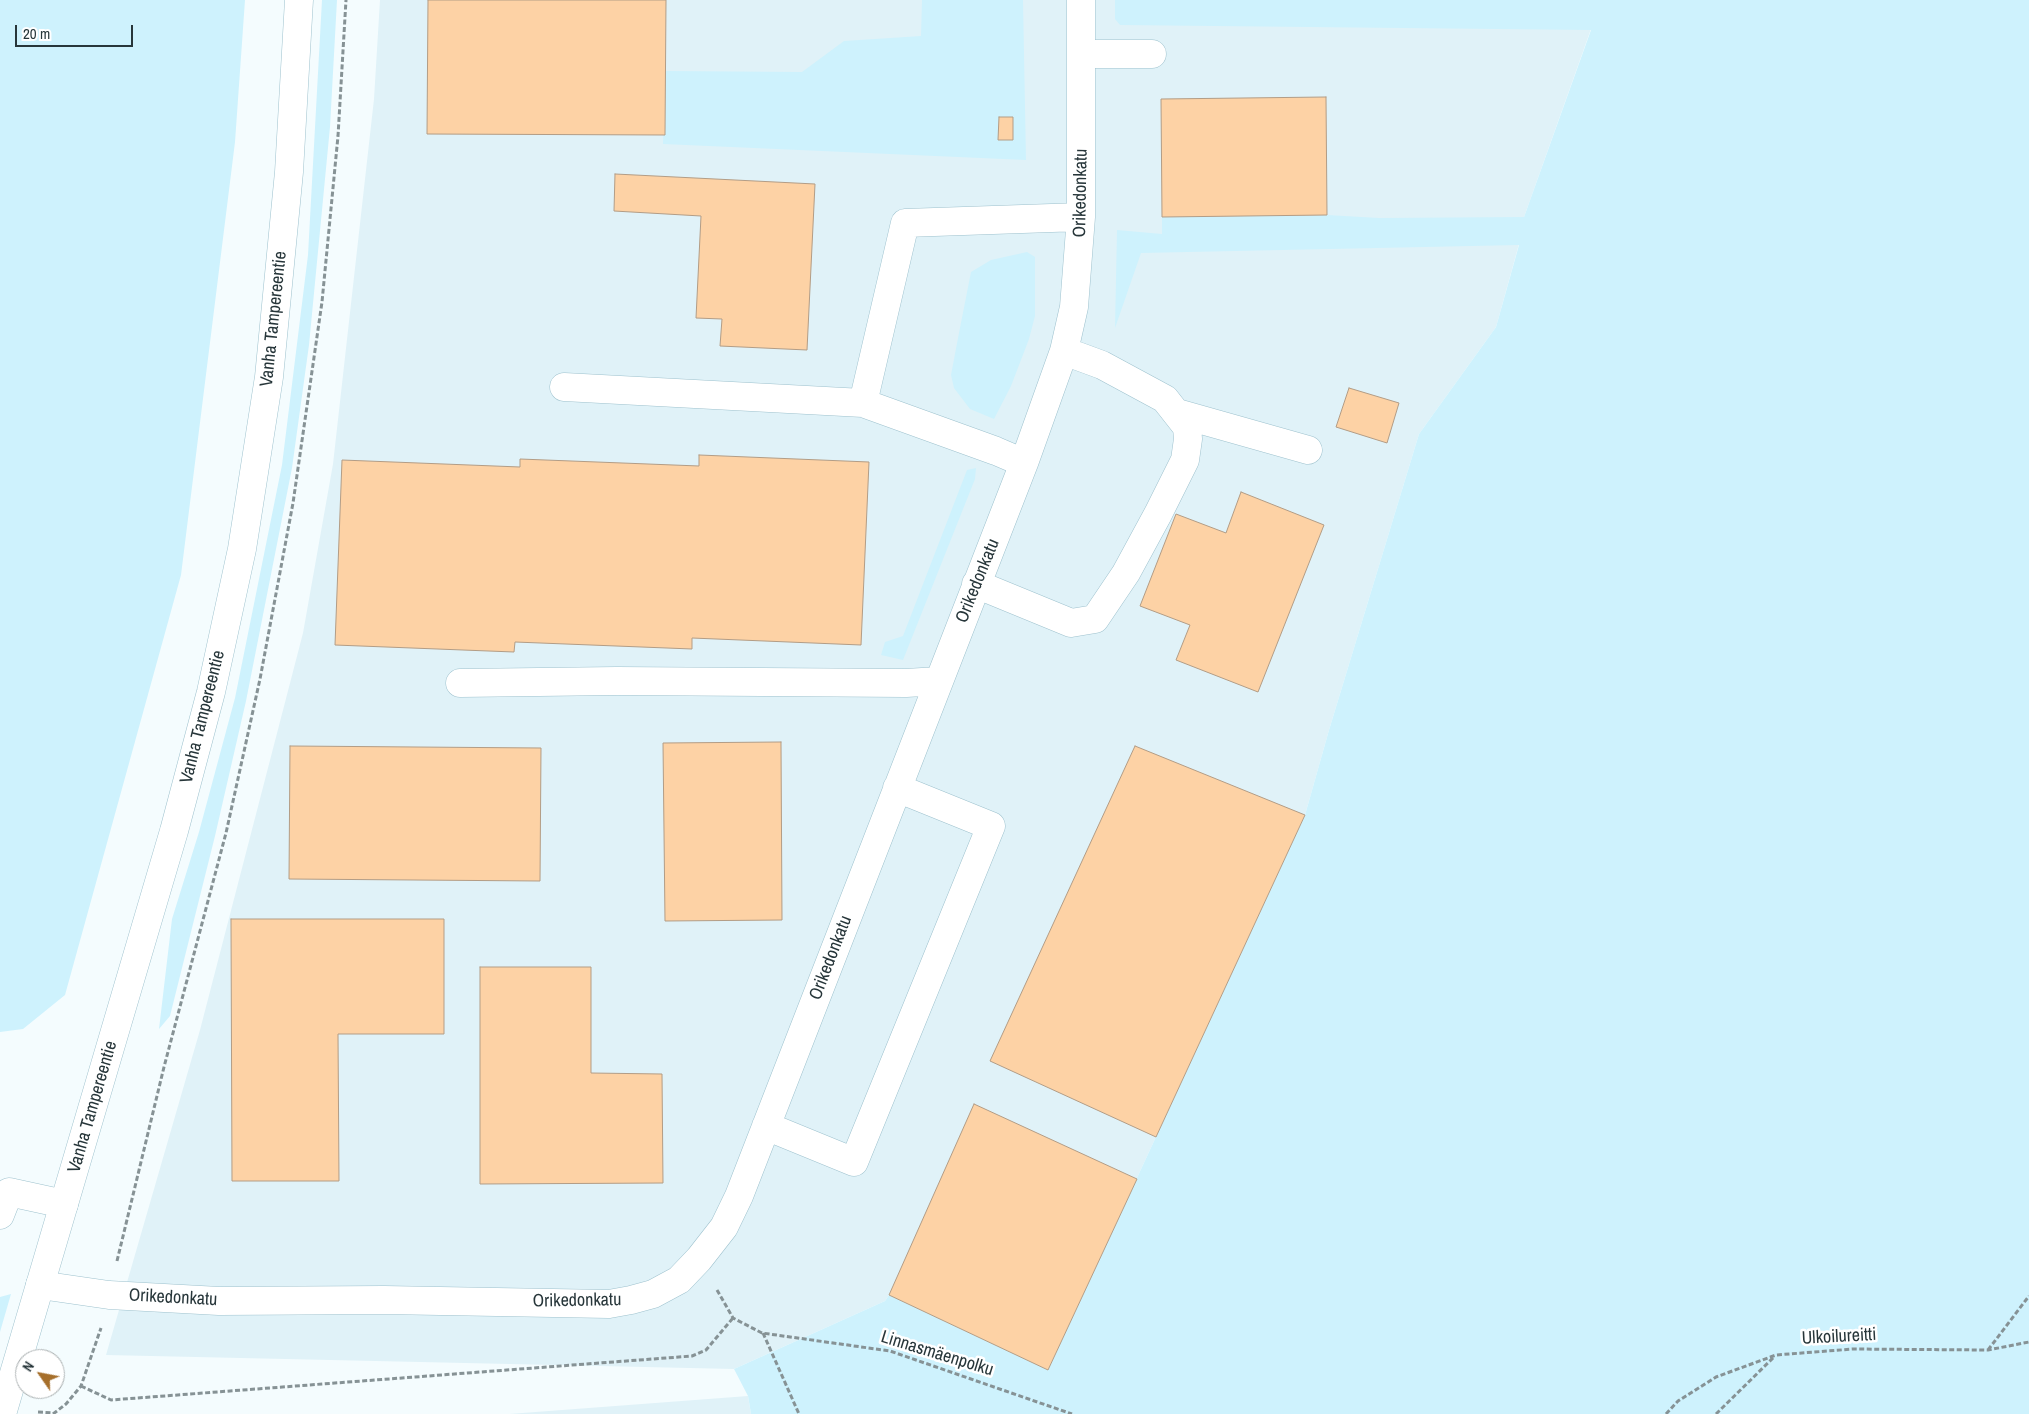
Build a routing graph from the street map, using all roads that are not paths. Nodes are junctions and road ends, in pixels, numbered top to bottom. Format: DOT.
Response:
graph roads {
  1 [pos="299,0"];
  2 [pos="1081,0"];
  3 [pos="1082,54"];
  4 [pos="1152,54"];
  5 [pos="1081,217"];
  6 [pos="1064,351"];
  7 [pos="564,387"];
  8 [pos="862,403"];
  9 [pos="1177,412"];
  10 [pos="1308,450"];
  11 [pos="1024,463"];
  12 [pos="976,584"];
  13 [pos="939,681"];
  14 [pos="460,683"];
  15 [pos="898,788"];
  16 [pos="766,1126"];
  17 [pos="64,1204"];
  18 [pos="0,1215"];
  19 [pos="40,1285"];
  20 [pos="2,1414"];
  1 -- 17 [label="street, Vanha Tampereentie"];
  2 -- 3 [label="street, Orikedonkatu"];
  3 -- 4 [label="street"];
  3 -- 5 [label="street, Orikedonkatu"];
  5 -- 6 [label="street, Orikedonkatu"];
  5 -- 8 [label="street"];
  6 -- 9 [label="street"];
  6 -- 11 [label="street, Orikedonkatu"];
  7 -- 8 [label="street"];
  8 -- 11 [label="street"];
  9 -- 10 [label="street"];
  9 -- 12 [label="street"];
  11 -- 12 [label="street, Orikedonkatu"];
  12 -- 13 [label="street, Orikedonkatu"];
  13 -- 14 [label="street"];
  13 -- 15 [label="street, Orikedonkatu"];
  15 -- 16 [label="street, Orikedonkatu"];
  15 -- 16 [label="street"];
  16 -- 19 [label="street, Orikedonkatu"];
  17 -- 18 [label="street"];
  17 -- 19 [label="street, Vanha Tampereentie"];
  19 -- 20 [label="street, Vanha Tampereentie"];
}
